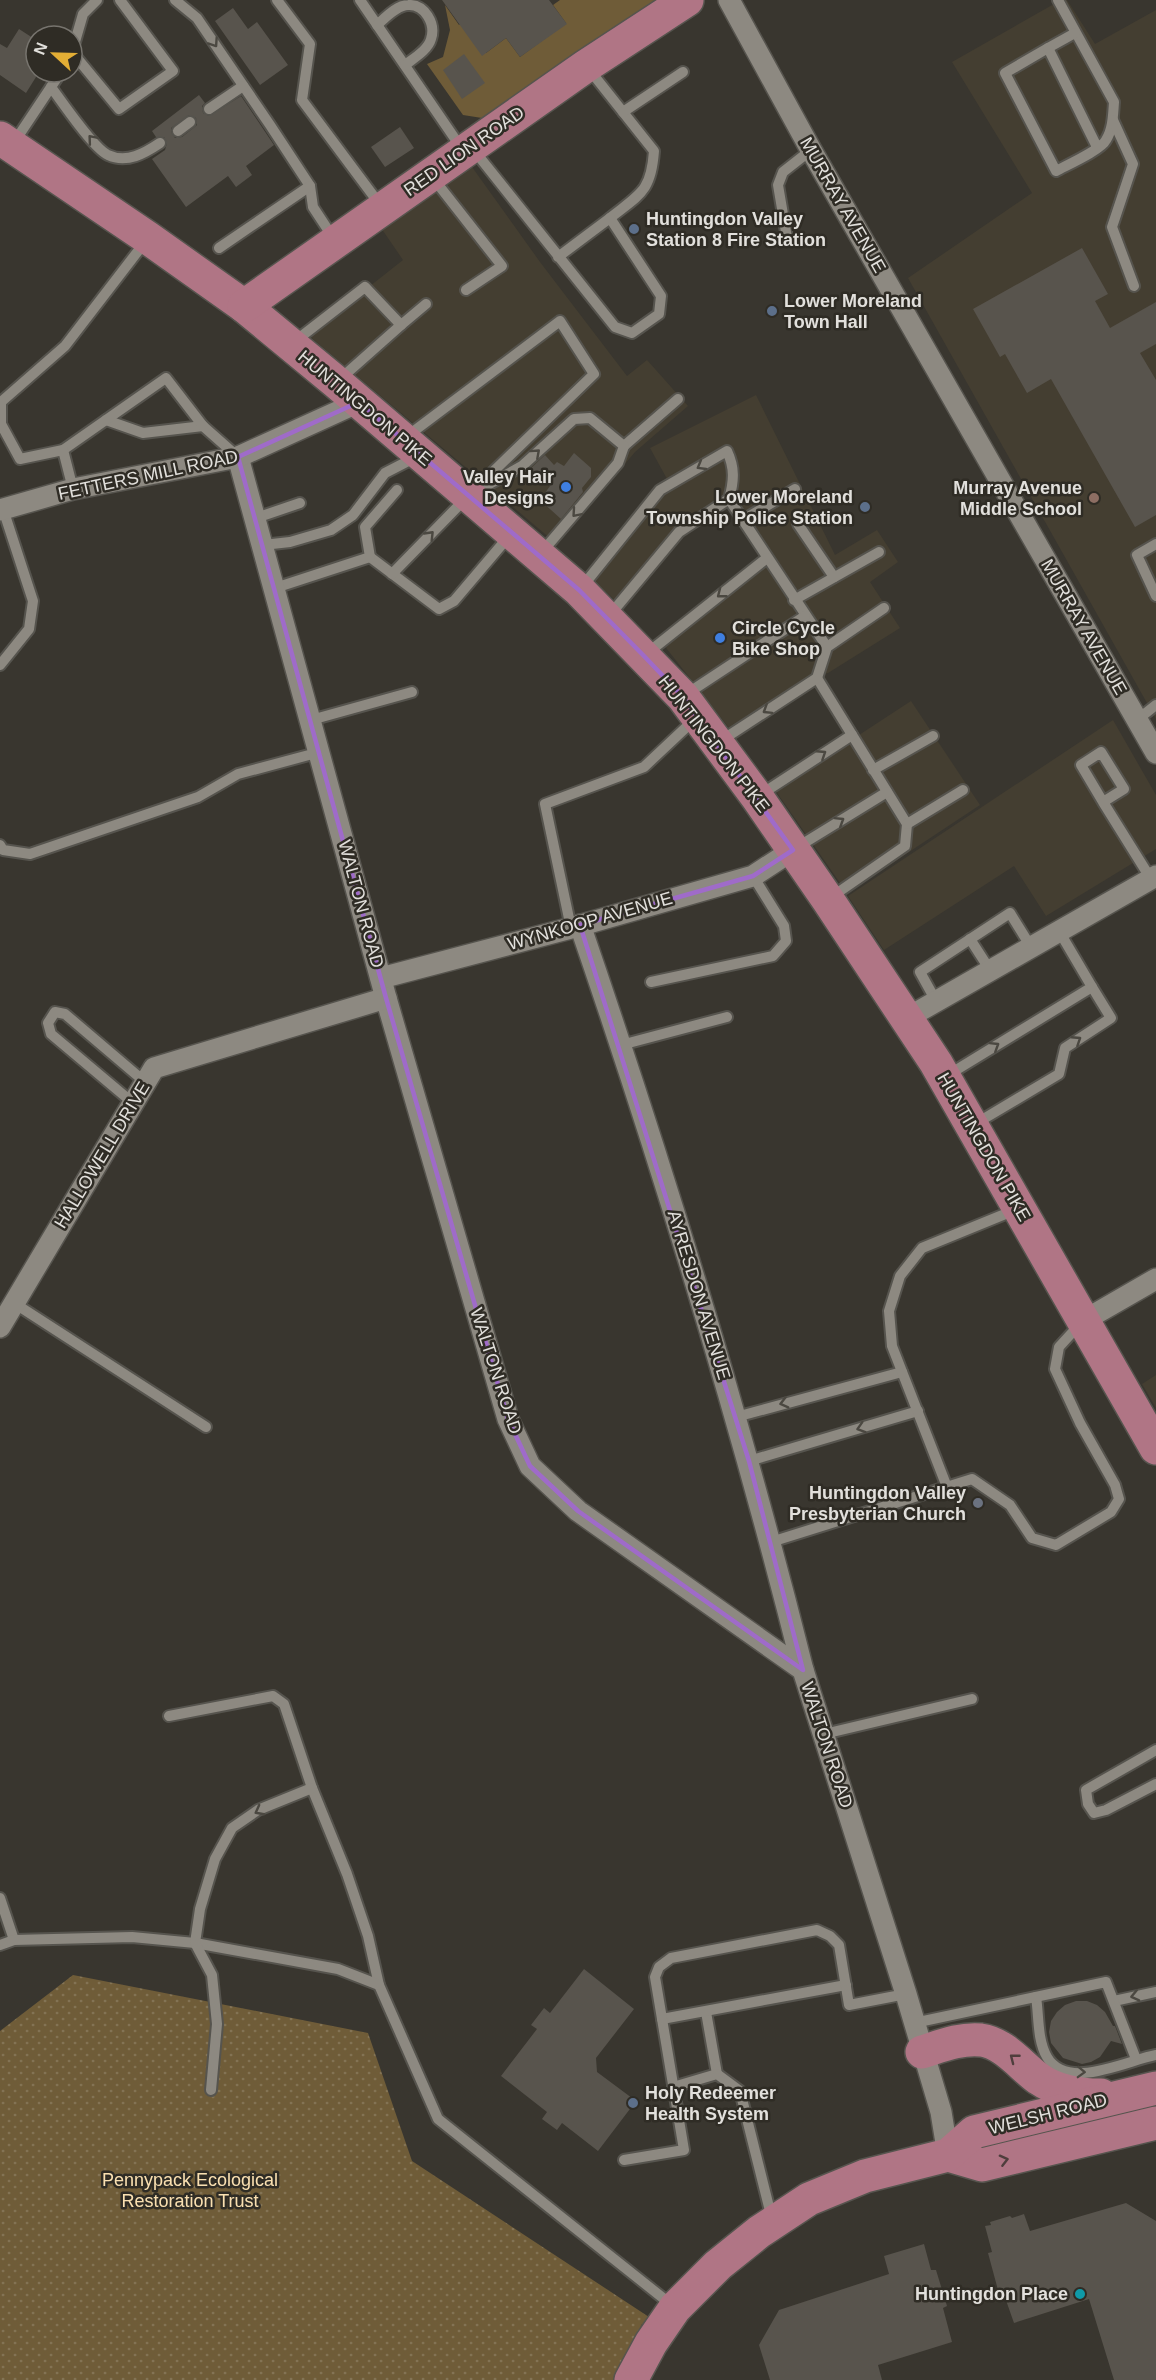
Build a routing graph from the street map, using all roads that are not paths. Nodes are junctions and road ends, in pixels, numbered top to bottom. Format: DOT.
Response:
graph roads {
  1 [pos="97,0"];
  2 [pos="120,0"];
  3 [pos="175,0"];
  4 [pos="277,0"];
  5 [pos="360,0"];
  6 [pos="687,0"];
  7 [pos="729,0"];
  8 [pos="1058,0"];
  9 [pos="80,24"];
  10 [pos="377,25"];
  11 [pos="1076,33"];
  12 [pos="1048,48"];
  13 [pos="405,65"];
  14 [pos="586,66"];
  15 [pos="84,67"];
  16 [pos="683,72"];
  17 [pos="53,84"];
  18 [pos="243,86"];
  19 [pos="51,87"];
  20 [pos="209,109"];
  21 [pos="623,112"];
  22 [pos="1113,120"];
  23 [pos="190,122"];
  24 [pos="177,131"];
  25 [pos="6,142"];
  26 [pos="160,143"];
  27 [pos="1097,147"];
  28 [pos="468,149"];
  29 [pos="811,150"];
  30 [pos="431,175"];
  31 [pos="310,186"];
  32 [pos="382,209"];
  33 [pos="610,218"];
  34 [pos="148,238"];
  35 [pos="787,238"];
  36 [pos="336,242"];
  37 [pos="219,248"];
  38 [pos="558,257"];
  39 [pos="1134,286"];
  40 [pos="466,290"];
  41 [pos="426,304"];
  42 [pos="244,306"];
  43 [pos="400,325"];
  44 [pos="291,345"];
  45 [pos="348,392"];
  46 [pos="678,399"];
  47 [pos="1,400"];
  48 [pos="106,420"];
  49 [pos="203,426"];
  50 [pos="624,446"];
  51 [pos="412,447"];
  52 [pos="63,450"];
  53 [pos="238,457"];
  54 [pos="73,489"];
  55 [pos="795,489"];
  56 [pos="397,490"];
  57 [pos="469,495"];
  58 [pos="729,499"];
  59 [pos="300,503"];
  60 [pos="2,510"];
  61 [pos="256,518"];
  62 [pos="743,520"];
  63 [pos="798,524"];
  64 [pos="512,532"];
  65 [pos="263,544"];
  66 [pos="1156,544"];
  67 [pos="879,552"];
  68 [pos="539,556"];
  69 [pos="370,557"];
  70 [pos="767,558"];
  71 [pos="392,574"];
  72 [pos="834,577"];
  73 [pos="275,588"];
  74 [pos="579,590"];
  75 [pos="1156,596"];
  76 [pos="794,600"];
  77 [pos="884,608"];
  78 [pos="805,615"];
  79 [pos="607,618"];
  80 [pos="827,646"];
  81 [pos="644,656"];
  82 [pos="0,665"];
  83 [pos="817,678"];
  84 [pos="412,692"];
  85 [pos="1156,705"];
  86 [pos="690,707"];
  87 [pos="311,720"];
  88 [pos="1137,720"];
  89 [pos="852,735"];
  90 [pos="933,736"];
  91 [pos="718,743"];
  92 [pos="320,752"];
  93 [pos="1156,753"];
  94 [pos="873,770"];
  95 [pos="963,790"];
  96 [pos="887,792"];
  97 [pos="757,797"];
  98 [pos="1103,802"];
  99 [pos="907,824"];
  100 [pos="0,845"];
  101 [pos="793,850"];
  102 [pos="753,876"];
  103 [pos="1153,877"];
  104 [pos="828,900"];
  105 [pos="576,926"];
  106 [pos="1059,931"];
  107 [pos="970,939"];
  108 [pos="1031,947"];
  109 [pos="990,970"];
  110 [pos="381,978"];
  111 [pos="651,982"];
  112 [pos="1092,987"];
  113 [pos="386,998"];
  114 [pos="936,1001"];
  115 [pos="727,1017"];
  116 [pos="907,1018"];
  117 [pos="621,1045"];
  118 [pos="945,1077"];
  119 [pos="145,1082"];
  120 [pos="133,1103"];
  121 [pos="972,1126"];
  122 [pos="1019,1208"];
  123 [pos="1156,1279"];
  124 [pos="14,1303"];
  125 [pos="1083,1321"];
  126 [pos="0,1327"];
  127 [pos="902,1372"];
  128 [pos="918,1412"];
  129 [pos="736,1417"];
  130 [pos="206,1427"];
  131 [pos="1156,1448"];
  132 [pos="749,1461"];
  133 [pos="947,1487"];
  134 [pos="771,1542"];
  135 [pos="803,1670"];
  136 [pos="972,1699"];
  137 [pos="169,1716"];
  138 [pos="824,1734"];
  139 [pos="1156,1750"];
  140 [pos="1156,1784"];
  141 [pos="312,1788"];
  142 [pos="0,1898"];
  143 [pos="14,1940"];
  144 [pos="195,1943"];
  145 [pos="0,1945"];
  146 [pos="379,1985"];
  147 [pos="846,1986"];
  148 [pos="1156,1992"];
  149 [pos="906,1994"];
  150 [pos="1036,1997"];
  151 [pos="1114,2001"];
  152 [pos="706,2012"];
  153 [pos="662,2019"];
  154 [pos="918,2037"];
  155 [pos="1156,2055"];
  156 [pos="1136,2059"];
  157 [pos="717,2074"];
  158 [pos="673,2087"];
  159 [pos="1156,2088"];
  160 [pos="211,2090"];
  161 [pos="1124,2096"];
  162 [pos="1156,2123"];
  163 [pos="948,2155"];
  164 [pos="624,2160"];
  165 [pos="772,2223"];
  166 [pos="675,2308"];
  167 [pos="631,2380"];
  1 -- 9 [label="lane"];
  2 -- 15 [label="lane"];
  3 -- 18 [label="lane, one-way"];
  4 -- 32 [label="lane"];
  5 -- 10 [label="lane"];
  6 -- 14 [label="main road, RED LION ROAD"];
  7 -- 29 [label="street, MURRAY AVENUE"];
  8 -- 11 [label="lane"];
  10 -- 13 [label="lane"];
  10 -- 13 [label="lane"];
  11 -- 12 [label="lane"];
  11 -- 22 [label="lane"];
  12 -- 27 [label="lane"];
  12 -- 27 [label="lane"];
  13 -- 28 [label="lane"];
  14 -- 21 [label="lane"];
  14 -- 28 [label="main road, RED LION ROAD"];
  16 -- 21 [label="lane"];
  17 -- 19 [label="lane"];
  18 -- 20 [label="lane"];
  18 -- 31 [label="lane"];
  19 -- 25 [label="lane"];
  26 -- 19 [label="lane, one-way"];
  21 -- 33 [label="lane"];
  22 -- 27 [label="lane"];
  22 -- 39 [label="lane"];
  23 -- 24 [label="lane"];
  25 -- 34 [label="main road, HUNTINGDON PIKE"];
  28 -- 30 [label="main road, RED LION ROAD"];
  28 -- 38 [label="lane"];
  29 -- 35 [label="lane"];
  29 -- 88 [label="street, MURRAY AVENUE"];
  30 -- 32 [label="main road, RED LION ROAD"];
  30 -- 40 [label="lane"];
  31 -- 36 [label="lane"];
  31 -- 37 [label="lane"];
  32 -- 36 [label="main road, RED LION ROAD"];
  33 -- 38 [label="lane"];
  33 -- 38 [label="lane"];
  34 -- 42 [label="main road, HUNTINGDON PIKE"];
  34 -- 47 [label="lane"];
  36 -- 42 [label="main road, RED LION ROAD"];
  41 -- 43 [label="lane"];
  42 -- 44 [label="main road, HUNTINGDON PIKE"];
  43 -- 44 [label="lane"];
  43 -- 45 [label="lane"];
  44 -- 45 [label="main road, HUNTINGDON PIKE"];
  45 -- 51 [label="main road, HUNTINGDON PIKE"];
  45 -- 53 [label="street, FETTERS MILL ROAD"];
  46 -- 50 [label="lane"];
  47 -- 52 [label="lane"];
  48 -- 49 [label="lane"];
  48 -- 49 [label="lane"];
  48 -- 52 [label="lane"];
  49 -- 53 [label="lane"];
  57 -- 50 [label="lane, one-way"];
  50 -- 68 [label="lane, one-way"];
  51 -- 57 [label="main road, HUNTINGDON PIKE"];
  51 -- 57 [label="lane"];
  51 -- 65 [label="lane"];
  52 -- 54 [label="lane"];
  53 -- 54 [label="street, FETTERS MILL ROAD"];
  53 -- 61 [label="street, WALTON ROAD"];
  54 -- 60 [label="street, FETTERS MILL ROAD"];
  55 -- 62 [label="lane"];
  56 -- 69 [label="lane"];
  57 -- 64 [label="main road, HUNTINGDON PIKE"];
  71 -- 57 [label="lane, one-way"];
  58 -- 62 [label="lane"];
  58 -- 74 [label="lane, one-way"];
  58 -- 79 [label="lane"];
  59 -- 61 [label="lane"];
  60 -- 82 [label="lane"];
  61 -- 65 [label="street, WALTON ROAD"];
  62 -- 70 [label="lane"];
  63 -- 72 [label="lane"];
  64 -- 68 [label="main road, HUNTINGDON PIKE"];
  64 -- 71 [label="lane"];
  65 -- 73 [label="street, WALTON ROAD"];
  66 -- 75 [label="lane"];
  67 -- 72 [label="lane"];
  68 -- 74 [label="main road, HUNTINGDON PIKE"];
  69 -- 71 [label="lane"];
  69 -- 73 [label="lane"];
  70 -- 76 [label="lane"];
  70 -- 81 [label="lane, one-way"];
  72 -- 76 [label="lane"];
  73 -- 87 [label="street, WALTON ROAD"];
  74 -- 79 [label="main road, HUNTINGDON PIKE"];
  76 -- 78 [label="lane"];
  77 -- 80 [label="lane"];
  78 -- 80 [label="lane"];
  78 -- 86 [label="lane"];
  79 -- 81 [label="main road, HUNTINGDON PIKE"];
  80 -- 83 [label="lane"];
  81 -- 86 [label="main road, HUNTINGDON PIKE"];
  83 -- 89 [label="lane"];
  83 -- 91 [label="lane, one-way"];
  84 -- 87 [label="lane"];
  85 -- 88 [label="lane"];
  86 -- 91 [label="main road, HUNTINGDON PIKE"];
  86 -- 105 [label="lane"];
  87 -- 92 [label="street, WALTON ROAD"];
  88 -- 93 [label="street, MURRAY AVENUE"];
  89 -- 94 [label="lane"];
  97 -- 89 [label="lane, one-way"];
  90 -- 94 [label="lane"];
  91 -- 97 [label="main road, HUNTINGDON PIKE"];
  92 -- 100 [label="lane"];
  92 -- 110 [label="street, WALTON ROAD"];
  94 -- 96 [label="lane"];
  95 -- 99 [label="lane"];
  96 -- 99 [label="lane"];
  101 -- 96 [label="lane, one-way"];
  97 -- 101 [label="main road, HUNTINGDON PIKE"];
  98 -- 98 [label="lane"];
  98 -- 103 [label="lane"];
  99 -- 104 [label="lane"];
  101 -- 102 [label="street, WYNKOOP AVENUE"];
  101 -- 104 [label="main road, HUNTINGDON PIKE"];
  102 -- 105 [label="street, WYNKOOP AVENUE"];
  102 -- 111 [label="lane"];
  103 -- 106 [label="street"];
  104 -- 116 [label="main road, HUNTINGDON PIKE"];
  105 -- 110 [label="street, WYNKOOP AVENUE"];
  105 -- 117 [label="street, AYRESDON AVENUE"];
  106 -- 108 [label="street"];
  106 -- 112 [label="lane"];
  107 -- 108 [label="lane"];
  107 -- 109 [label="lane"];
  107 -- 114 [label="lane"];
  108 -- 109 [label="street"];
  109 -- 114 [label="street"];
  110 -- 113 [label="street, WALTON ROAD"];
  118 -- 112 [label="lane, one-way"];
  121 -- 112 [label="lane, one-way"];
  113 -- 119 [label="street, HALLOWELL DRIVE"];
  113 -- 135 [label="street, WALTON ROAD"];
  114 -- 116 [label="street"];
  115 -- 117 [label="lane"];
  116 -- 118 [label="main road, HUNTINGDON PIKE"];
  117 -- 129 [label="street, AYRESDON AVENUE"];
  118 -- 121 [label="main road, HUNTINGDON PIKE"];
  119 -- 120 [label="street, HALLOWELL DRIVE"];
  119 -- 120 [label="lane"];
  120 -- 124 [label="street, HALLOWELL DRIVE"];
  121 -- 122 [label="main road, HUNTINGDON PIKE"];
  122 -- 125 [label="main road, HUNTINGDON PIKE"];
  122 -- 127 [label="lane"];
  123 -- 125 [label="street"];
  124 -- 126 [label="street, HALLOWELL DRIVE"];
  124 -- 130 [label="lane"];
  125 -- 131 [label="main road, HUNTINGDON PIKE"];
  125 -- 133 [label="lane"];
  127 -- 128 [label="lane"];
  127 -- 129 [label="lane, one-way"];
  128 -- 132 [label="lane, one-way"];
  128 -- 133 [label="lane"];
  129 -- 132 [label="street, AYRESDON AVENUE"];
  132 -- 134 [label="street, AYRESDON AVENUE"];
  133 -- 134 [label="lane"];
  134 -- 135 [label="street, AYRESDON AVENUE"];
  135 -- 138 [label="street, WALTON ROAD"];
  136 -- 138 [label="lane"];
  137 -- 141 [label="lane"];
  138 -- 149 [label="street, WALTON ROAD"];
  139 -- 140 [label="lane"];
  141 -- 144 [label="lane, one-way"];
  141 -- 146 [label="lane"];
  142 -- 143 [label="lane"];
  143 -- 144 [label="lane"];
  143 -- 145 [label="lane"];
  144 -- 146 [label="lane"];
  144 -- 160 [label="lane"];
  146 -- 166 [label="lane"];
  147 -- 149 [label="lane"];
  147 -- 152 [label="lane"];
  147 -- 153 [label="lane"];
  148 -- 151 [label="lane, one-way"];
  149 -- 154 [label="street, WALTON ROAD"];
  150 -- 151 [label="lane"];
  150 -- 154 [label="lane"];
  150 -- 156 [label="lane, one-way"];
  151 -- 156 [label="lane"];
  152 -- 153 [label="lane"];
  152 -- 157 [label="lane"];
  153 -- 158 [label="lane"];
  161 -- 154 [label="main road, one-way"];
  154 -- 163 [label="street, WALTON ROAD"];
  155 -- 156 [label="lane"];
  157 -- 158 [label="lane"];
  157 -- 165 [label="lane"];
  158 -- 164 [label="lane"];
  159 -- 161 [label="main road, WELSH ROAD"];
  161 -- 163 [label="main road, WELSH ROAD"];
  163 -- 162 [label="main road, WELSH ROAD, one-way"];
  163 -- 165 [label="main road, WELSH ROAD"];
  165 -- 166 [label="main road, WELSH ROAD"];
  166 -- 167 [label="main road, WELSH ROAD"];
}
